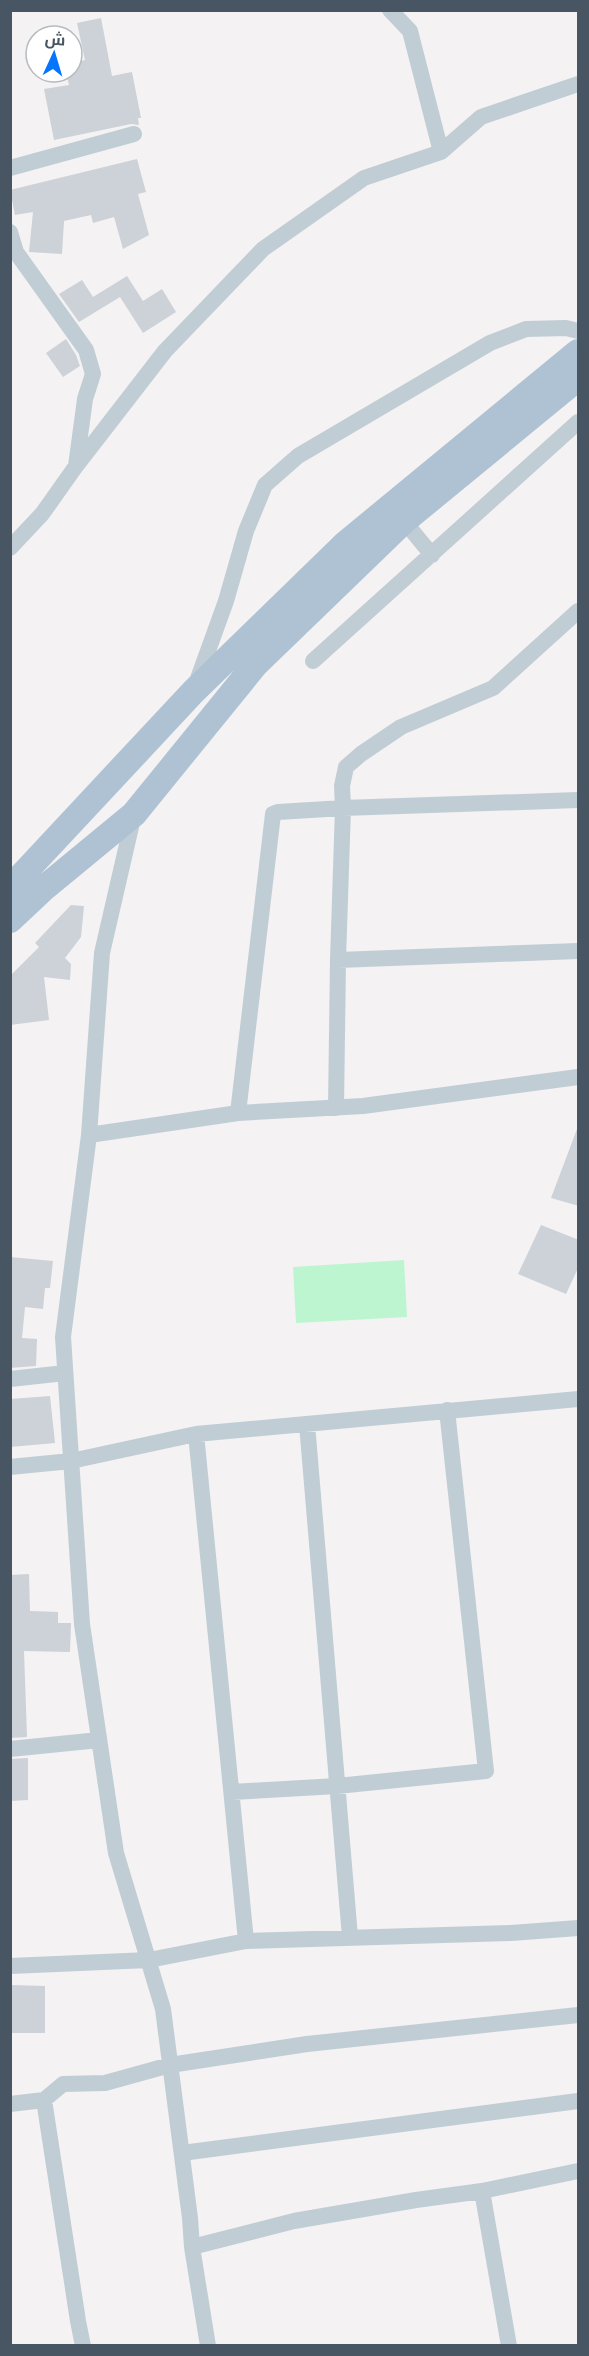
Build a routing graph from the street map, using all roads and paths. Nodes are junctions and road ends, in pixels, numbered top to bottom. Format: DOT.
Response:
graph roads {
  1 [pos="390,10"];
  2 [pos="579,84"];
  3 [pos="134,134"];
  4 [pos="441,152"];
  5 [pos="10,168"];
  6 [pos="10,232"];
  7 [pos="579,331"];
  8 [pos="579,352"];
  9 [pos="579,378"];
  10 [pos="579,422"];
  11 [pos="76,466"];
  12 [pos="404,521"];
  13 [pos="10,548"];
  14 [pos="432,555"];
  15 [pos="579,611"];
  16 [pos="313,661"];
  17 [pos="193,692"];
  18 [pos="579,800"];
  19 [pos="343,808"];
  20 [pos="134,814"];
  21 [pos="10,888"];
  22 [pos="10,920"];
  23 [pos="579,951"];
  24 [pos="338,960"];
  25 [pos="579,1077"];
  26 [pos="336,1108"];
  27 [pos="238,1113"];
  28 [pos="89,1136"];
  29 [pos="65,1373"];
  30 [pos="10,1379"];
  31 [pos="579,1399"];
  32 [pos="447,1410"];
  33 [pos="307,1424"];
  34 [pos="196,1434"];
  35 [pos="71,1461"];
  36 [pos="10,1467"];
  37 [pos="99,1740"];
  38 [pos="10,1749"];
  39 [pos="337,1786"];
  40 [pos="232,1792"];
  41 [pos="579,1928"];
  42 [pos="350,1937"];
  43 [pos="246,1941"];
  44 [pos="149,1960"];
  45 [pos="10,1966"];
  46 [pos="579,2016"];
  47 [pos="170,2065"];
  48 [pos="44,2100"];
  49 [pos="579,2101"];
  50 [pos="10,2104"];
  51 [pos="182,2153"];
  52 [pos="579,2171"];
  53 [pos="482,2191"];
  54 [pos="192,2247"];
  55 [pos="83,2346"];
  56 [pos="208,2346"];
  57 [pos="509,2346"];
  1 -- 4 [label="street"];
  2 -- 4 [label="street"];
  3 -- 5 [label="street"];
  4 -- 11 [label="street"];
  6 -- 11 [label="street"];
  7 -- 17 [label="street"];
  8 -- 17 [label="main road"];
  9 -- 12 [label="main road"];
  10 -- 14 [label="street"];
  11 -- 13 [label="street"];
  12 -- 14 [label="street"];
  12 -- 20 [label="main road"];
  14 -- 16 [label="street"];
  15 -- 19 [label="street"];
  17 -- 21 [label="main road"];
  18 -- 19 [label="street"];
  19 -- 24 [label="street"];
  19 -- 27 [label="street"];
  20 -- 22 [label="main road"];
  20 -- 28 [label="street"];
  23 -- 24 [label="street"];
  24 -- 26 [label="street"];
  25 -- 26 [label="street"];
  26 -- 27 [label="street"];
  27 -- 28 [label="street"];
  28 -- 29 [label="street"];
  29 -- 30 [label="street"];
  29 -- 35 [label="street"];
  31 -- 32 [label="street"];
  32 -- 33 [label="street"];
  32 -- 39 [label="street"];
  33 -- 34 [label="street"];
  33 -- 39 [label="street"];
  34 -- 35 [label="street"];
  34 -- 40 [label="street"];
  35 -- 36 [label="street"];
  35 -- 37 [label="street"];
  37 -- 38 [label="street"];
  37 -- 44 [label="street"];
  39 -- 40 [label="street"];
  39 -- 42 [label="street"];
  40 -- 43 [label="street"];
  41 -- 42 [label="street"];
  42 -- 43 [label="street"];
  43 -- 44 [label="street"];
  44 -- 45 [label="street"];
  44 -- 47 [label="street"];
  46 -- 47 [label="street"];
  47 -- 48 [label="street"];
  47 -- 51 [label="street"];
  48 -- 50 [label="street"];
  48 -- 55 [label="street"];
  49 -- 51 [label="street"];
  51 -- 54 [label="street"];
  52 -- 53 [label="street"];
  53 -- 54 [label="street"];
  53 -- 57 [label="street"];
  54 -- 56 [label="street"];
}
